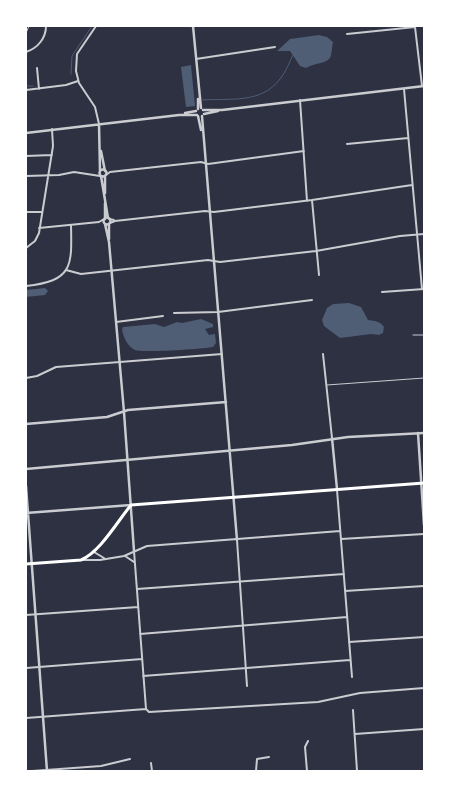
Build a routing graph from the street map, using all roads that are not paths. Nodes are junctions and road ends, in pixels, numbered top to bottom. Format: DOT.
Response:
graph roads {
  1 [pos="29,26"];
  2 [pos="46,26"];
  3 [pos="96,26"];
  4 [pos="193,26"];
  5 [pos="415,26"];
  6 [pos="26,33"];
  7 [pos="347,34"];
  8 [pos="275,47"];
  9 [pos="26,52"];
  10 [pos="196,59"];
  11 [pos="37,68"];
  12 [pos="78,81"];
  13 [pos="423,86"];
  14 [pos="39,89"];
  15 [pos="404,89"];
  16 [pos="26,90"];
  17 [pos="300,100"];
  18 [pos="200,110"];
  19 [pos="222,110"];
  20 [pos="179,115"];
  21 [pos="203,115"];
  22 [pos="198,116"];
  23 [pos="99,124"];
  24 [pos="52,130"];
  25 [pos="26,133"];
  26 [pos="203,136"];
  27 [pos="408,138"];
  28 [pos="347,144"];
  29 [pos="101,149"];
  30 [pos="304,151"];
  31 [pos="52,155"];
  32 [pos="56,155"];
  33 [pos="26,156"];
  34 [pos="205,163"];
  35 [pos="100,171"];
  36 [pos="105,171"];
  37 [pos="110,172"];
  38 [pos="94,174"];
  39 [pos="49,175"];
  40 [pos="105,175"];
  41 [pos="26,176"];
  42 [pos="100,176"];
  43 [pos="412,185"];
  44 [pos="104,195"];
  45 [pos="312,200"];
  46 [pos="307,201"];
  47 [pos="209,211"];
  48 [pos="26,212"];
  49 [pos="42,212"];
  50 [pos="107,219"];
  51 [pos="115,220"];
  52 [pos="99,222"];
  53 [pos="105,224"];
  54 [pos="110,224"];
  55 [pos="71,225"];
  56 [pos="39,228"];
  57 [pos="424,234"];
  58 [pos="417,235"];
  59 [pos="109,242"];
  60 [pos="26,248"];
  61 [pos="316,251"];
  62 [pos="213,260"];
  63 [pos="66,270"];
  64 [pos="112,272"];
  65 [pos="319,275"];
  66 [pos="26,286"];
  67 [pos="423,289"];
  68 [pos="382,292"];
  69 [pos="312,300"];
  70 [pos="218,312"];
  71 [pos="174,313"];
  72 [pos="163,316"];
  73 [pos="116,322"];
  74 [pos="413,335"];
  75 [pos="424,335"];
  76 [pos="222,354"];
  77 [pos="323,354"];
  78 [pos="120,362"];
  79 [pos="26,378"];
  80 [pos="424,378"];
  81 [pos="326,385"];
  82 [pos="226,402"];
  83 [pos="124,412"];
  84 [pos="26,424"];
  85 [pos="418,433"];
  86 [pos="424,433"];
  87 [pos="332,438"];
  88 [pos="230,450"];
  89 [pos="128,459"];
  90 [pos="26,468"];
  91 [pos="423,483"];
  92 [pos="26,486"];
  93 [pos="337,489"];
  94 [pos="234,496"];
  95 [pos="131,505"];
  96 [pos="27,513"];
  97 [pos="424,525"];
  98 [pos="340,531"];
  99 [pos="424,534"];
  100 [pos="341,539"];
  101 [pos="237,540"];
  102 [pos="134,551"];
  103 [pos="94,552"];
  104 [pos="124,556"];
  105 [pos="105,558"];
  106 [pos="81,560"];
  107 [pos="32,563"];
  108 [pos="135,563"];
  109 [pos="26,564"];
  110 [pos="344,574"];
  111 [pos="240,581"];
  112 [pos="424,586"];
  113 [pos="137,589"];
  114 [pos="345,590"];
  115 [pos="138,607"];
  116 [pos="26,615"];
  117 [pos="35,615"];
  118 [pos="347,617"];
  119 [pos="243,625"];
  120 [pos="140,634"];
  121 [pos="424,637"];
  122 [pos="349,642"];
  123 [pos="142,659"];
  124 [pos="350,660"];
  125 [pos="39,666"];
  126 [pos="26,668"];
  127 [pos="246,668"];
  128 [pos="143,676"];
  129 [pos="352,677"];
  130 [pos="247,686"];
  131 [pos="424,688"];
  132 [pos="146,709"];
  133 [pos="353,710"];
  134 [pos="43,716"];
  135 [pos="26,718"];
  136 [pos="424,729"];
  137 [pos="355,734"];
  138 [pos="308,741"];
  139 [pos="268,757"];
  140 [pos="130,759"];
  141 [pos="151,763"];
  142 [pos="47,770"];
  143 [pos="32,771"];
  144 [pos="152,771"];
  145 [pos="256,771"];
  146 [pos="306,771"];
  147 [pos="358,771"];
  1 -- 6 [label="lane"];
  2 -- 9 [label="street"];
  3 -- 12 [label="street"];
  4 -- 10 [label="street"];
  5 -- 7 [label="street"];
  5 -- 13 [label="street"];
  8 -- 10 [label="street"];
  10 -- 18 [label="street"];
  11 -- 14 [label="street"];
  12 -- 14 [label="street"];
  12 -- 23 [label="street"];
  13 -- 15 [label="street"];
  14 -- 16 [label="street"];
  15 -- 17 [label="street"];
  15 -- 27 [label="street"];
  17 -- 19 [label="street"];
  17 -- 30 [label="street"];
  18 -- 19 [label="street"];
  18 -- 20 [label="street"];
  18 -- 21 [label="street"];
  18 -- 22 [label="street"];
  19 -- 21 [label="street"];
  20 -- 22 [label="street"];
  20 -- 23 [label="street"];
  21 -- 22 [label="street"];
  21 -- 26 [label="street"];
  22 -- 26 [label="street"];
  23 -- 24 [label="street"];
  23 -- 29 [label="street"];
  24 -- 25 [label="street"];
  24 -- 31 [label="street"];
  26 -- 34 [label="street"];
  27 -- 28 [label="street"];
  27 -- 43 [label="street"];
  29 -- 35 [label="street"];
  29 -- 36 [label="street"];
  30 -- 34 [label="street"];
  30 -- 46 [label="street"];
  31 -- 32 [label="lane"];
  31 -- 33 [label="street"];
  31 -- 39 [label="street"];
  34 -- 37 [label="street"];
  34 -- 47 [label="street"];
  35 -- 36 [label="street"];
  35 -- 38 [label="street"];
  35 -- 42 [label="street"];
  36 -- 37 [label="street"];
  36 -- 40 [label="street"];
  37 -- 40 [label="street"];
  38 -- 39 [label="street"];
  38 -- 42 [label="street"];
  39 -- 41 [label="street"];
  39 -- 49 [label="street"];
  40 -- 42 [label="street"];
  40 -- 44 [label="street"];
  42 -- 44 [label="street"];
  43 -- 45 [label="street"];
  43 -- 58 [label="street"];
  44 -- 50 [label="street"];
  45 -- 46 [label="street"];
  45 -- 61 [label="street"];
  46 -- 47 [label="street"];
  47 -- 51 [label="street"];
  47 -- 62 [label="street"];
  48 -- 49 [label="street"];
  49 -- 56 [label="street"];
  50 -- 51 [label="street"];
  50 -- 52 [label="street"];
  50 -- 53 [label="street"];
  50 -- 54 [label="street"];
  51 -- 54 [label="street"];
  52 -- 53 [label="street"];
  52 -- 55 [label="street"];
  53 -- 54 [label="street"];
  53 -- 59 [label="street"];
  54 -- 59 [label="street"];
  55 -- 56 [label="street"];
  55 -- 63 [label="street"];
  56 -- 60 [label="street"];
  57 -- 58 [label="street"];
  58 -- 61 [label="street"];
  58 -- 67 [label="street"];
  59 -- 64 [label="street"];
  61 -- 62 [label="street"];
  61 -- 65 [label="street"];
  62 -- 64 [label="street"];
  62 -- 70 [label="street"];
  63 -- 64 [label="street"];
  63 -- 66 [label="street"];
  64 -- 73 [label="street"];
  67 -- 68 [label="street"];
  69 -- 70 [label="street"];
  70 -- 71 [label="street"];
  70 -- 76 [label="street"];
  72 -- 73 [label="street"];
  73 -- 78 [label="street"];
  74 -- 75 [label="lane"];
  76 -- 78 [label="street"];
  76 -- 82 [label="street"];
  77 -- 81 [label="street"];
  78 -- 79 [label="street"];
  78 -- 83 [label="street"];
  80 -- 81 [label="lane"];
  81 -- 87 [label="street"];
  82 -- 83 [label="street"];
  82 -- 88 [label="street"];
  83 -- 84 [label="street"];
  83 -- 89 [label="street"];
  85 -- 86 [label="street"];
  85 -- 87 [label="street"];
  85 -- 91 [label="street"];
  87 -- 88 [label="street"];
  87 -- 93 [label="street"];
  88 -- 89 [label="street"];
  88 -- 94 [label="street"];
  89 -- 90 [label="street"];
  89 -- 95 [label="street"];
  91 -- 93 [label="main road"];
  91 -- 97 [label="street"];
  92 -- 96 [label="street"];
  93 -- 94 [label="main road"];
  93 -- 98 [label="street"];
  94 -- 95 [label="main road"];
  94 -- 101 [label="street"];
  95 -- 96 [label="street"];
  95 -- 102 [label="street"];
  95 -- 103 [label="main road"];
  96 -- 107 [label="street"];
  98 -- 100 [label="street"];
  98 -- 101 [label="street"];
  99 -- 100 [label="street"];
  100 -- 110 [label="street"];
  101 -- 102 [label="street"];
  101 -- 111 [label="street"];
  102 -- 104 [label="street"];
  102 -- 108 [label="street"];
  103 -- 105 [label="street"];
  103 -- 106 [label="main road"];
  104 -- 105 [label="street"];
  104 -- 108 [label="street"];
  105 -- 106 [label="street"];
  106 -- 107 [label="main road"];
  107 -- 109 [label="main road"];
  107 -- 117 [label="street"];
  108 -- 113 [label="street"];
  110 -- 111 [label="street"];
  110 -- 114 [label="street"];
  111 -- 113 [label="street"];
  111 -- 119 [label="street"];
  112 -- 114 [label="street"];
  113 -- 115 [label="street"];
  114 -- 118 [label="street"];
  115 -- 117 [label="street"];
  115 -- 120 [label="street"];
  116 -- 117 [label="street"];
  117 -- 125 [label="street"];
  118 -- 119 [label="street"];
  118 -- 122 [label="street"];
  119 -- 120 [label="street"];
  119 -- 127 [label="street"];
  120 -- 123 [label="street"];
  121 -- 122 [label="street"];
  122 -- 124 [label="street"];
  123 -- 125 [label="street"];
  123 -- 128 [label="street"];
  124 -- 127 [label="street"];
  124 -- 129 [label="street"];
  125 -- 126 [label="street"];
  125 -- 134 [label="street"];
  127 -- 128 [label="street"];
  127 -- 130 [label="street"];
  128 -- 132 [label="street"];
  131 -- 132 [label="street"];
  132 -- 134 [label="street"];
  133 -- 137 [label="street"];
  134 -- 135 [label="street"];
  134 -- 142 [label="street"];
  136 -- 137 [label="street"];
  137 -- 147 [label="street"];
  138 -- 146 [label="street"];
  139 -- 145 [label="street"];
  140 -- 142 [label="street"];
  141 -- 144 [label="street"];
  142 -- 143 [label="street"];
}
